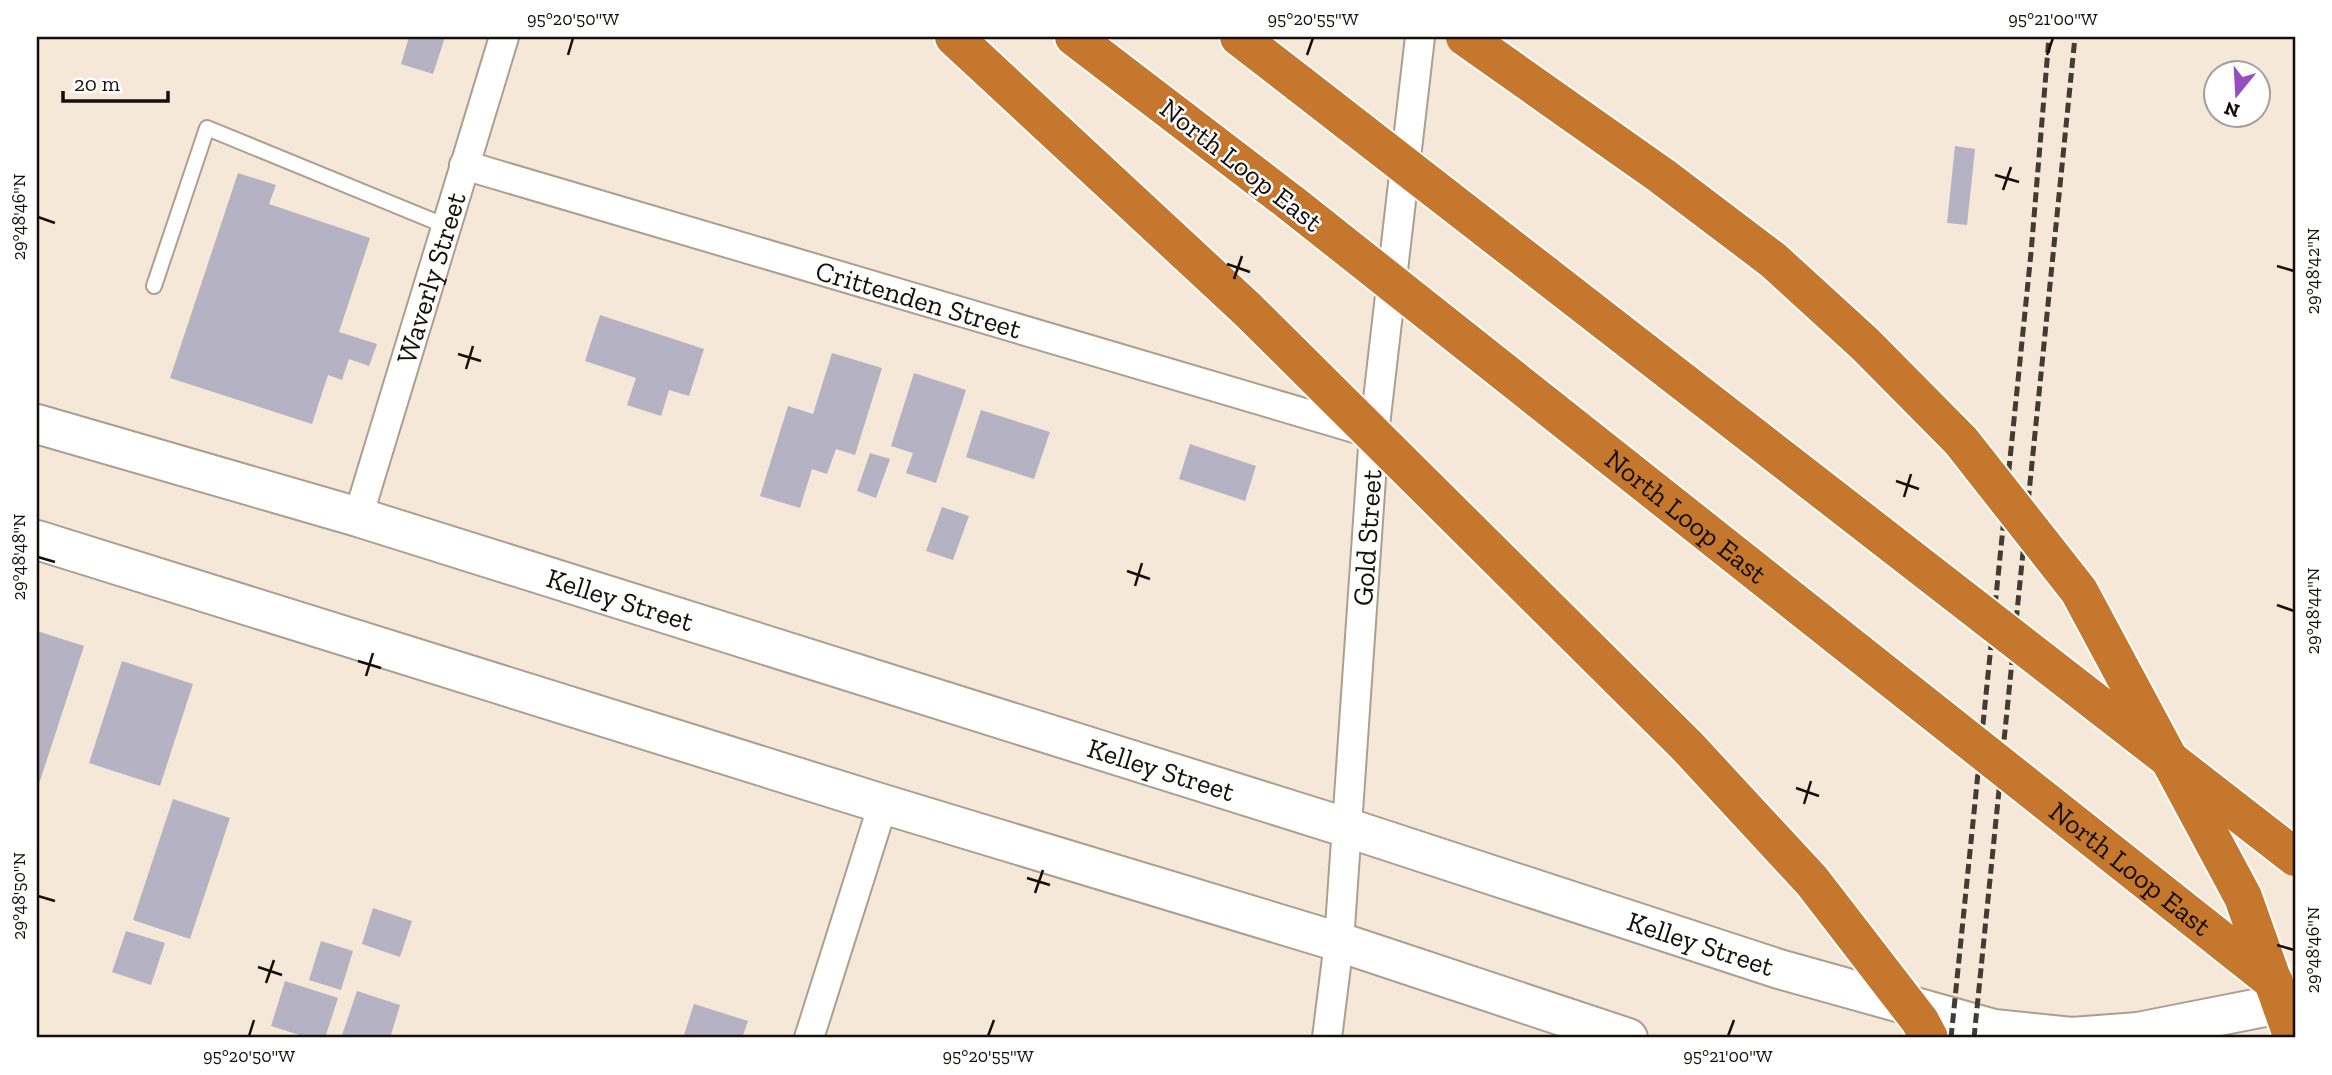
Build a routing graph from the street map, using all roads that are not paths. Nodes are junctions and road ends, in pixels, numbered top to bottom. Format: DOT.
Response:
graph roads {
  1 [pos="504,37"];
  2 [pos="954,37"];
  3 [pos="1074,37"];
  4 [pos="1239,37"];
  5 [pos="1420,37"];
  6 [pos="1465,37"];
  7 [pos="464,165"];
  8 [pos="446,226"];
  9 [pos="154,286"];
  10 [pos="37,424"];
  11 [pos="1374,434"];
  12 [pos="358,517"];
  13 [pos="37,540"];
  14 [pos="883,804"];
  15 [pos="1345,827"];
  16 [pos="2295,857"];
  17 [pos="1339,942"];
  18 [pos="2295,1000"];
  19 [pos="809,1038"];
  20 [pos="1327,1038"];
  21 [pos="1628,1038"];
  22 [pos="1930,1038"];
  23 [pos="2293,1038"];
  1 -- 7 [label="street, Waverly Street"];
  2 -- 22 [label="highway, bridge"];
  3 -- 18 [label="highway, North Loop East, bridge"];
  4 -- 16 [label="highway, bridge"];
  5 -- 11 [label="street, Gold Street"];
  6 -- 23 [label="highway, bridge"];
  7 -- 8 [label="street, Waverly Street"];
  7 -- 11 [label="street, Crittenden Street"];
  8 -- 9 [label="lane"];
  8 -- 12 [label="street, Waverly Street"];
  10 -- 12 [label="main road, Kelley Street"];
  11 -- 15 [label="street, Gold Street"];
  12 -- 15 [label="main road, Kelley Street"];
  13 -- 14 [label="main road"];
  14 -- 17 [label="main road"];
  14 -- 19 [label="street"];
  15 -- 17 [label="street, Gold Street"];
  15 -- 18 [label="main road, Kelley Street"];
  17 -- 20 [label="street, Gold Street"];
  17 -- 21 [label="main road"];
}
